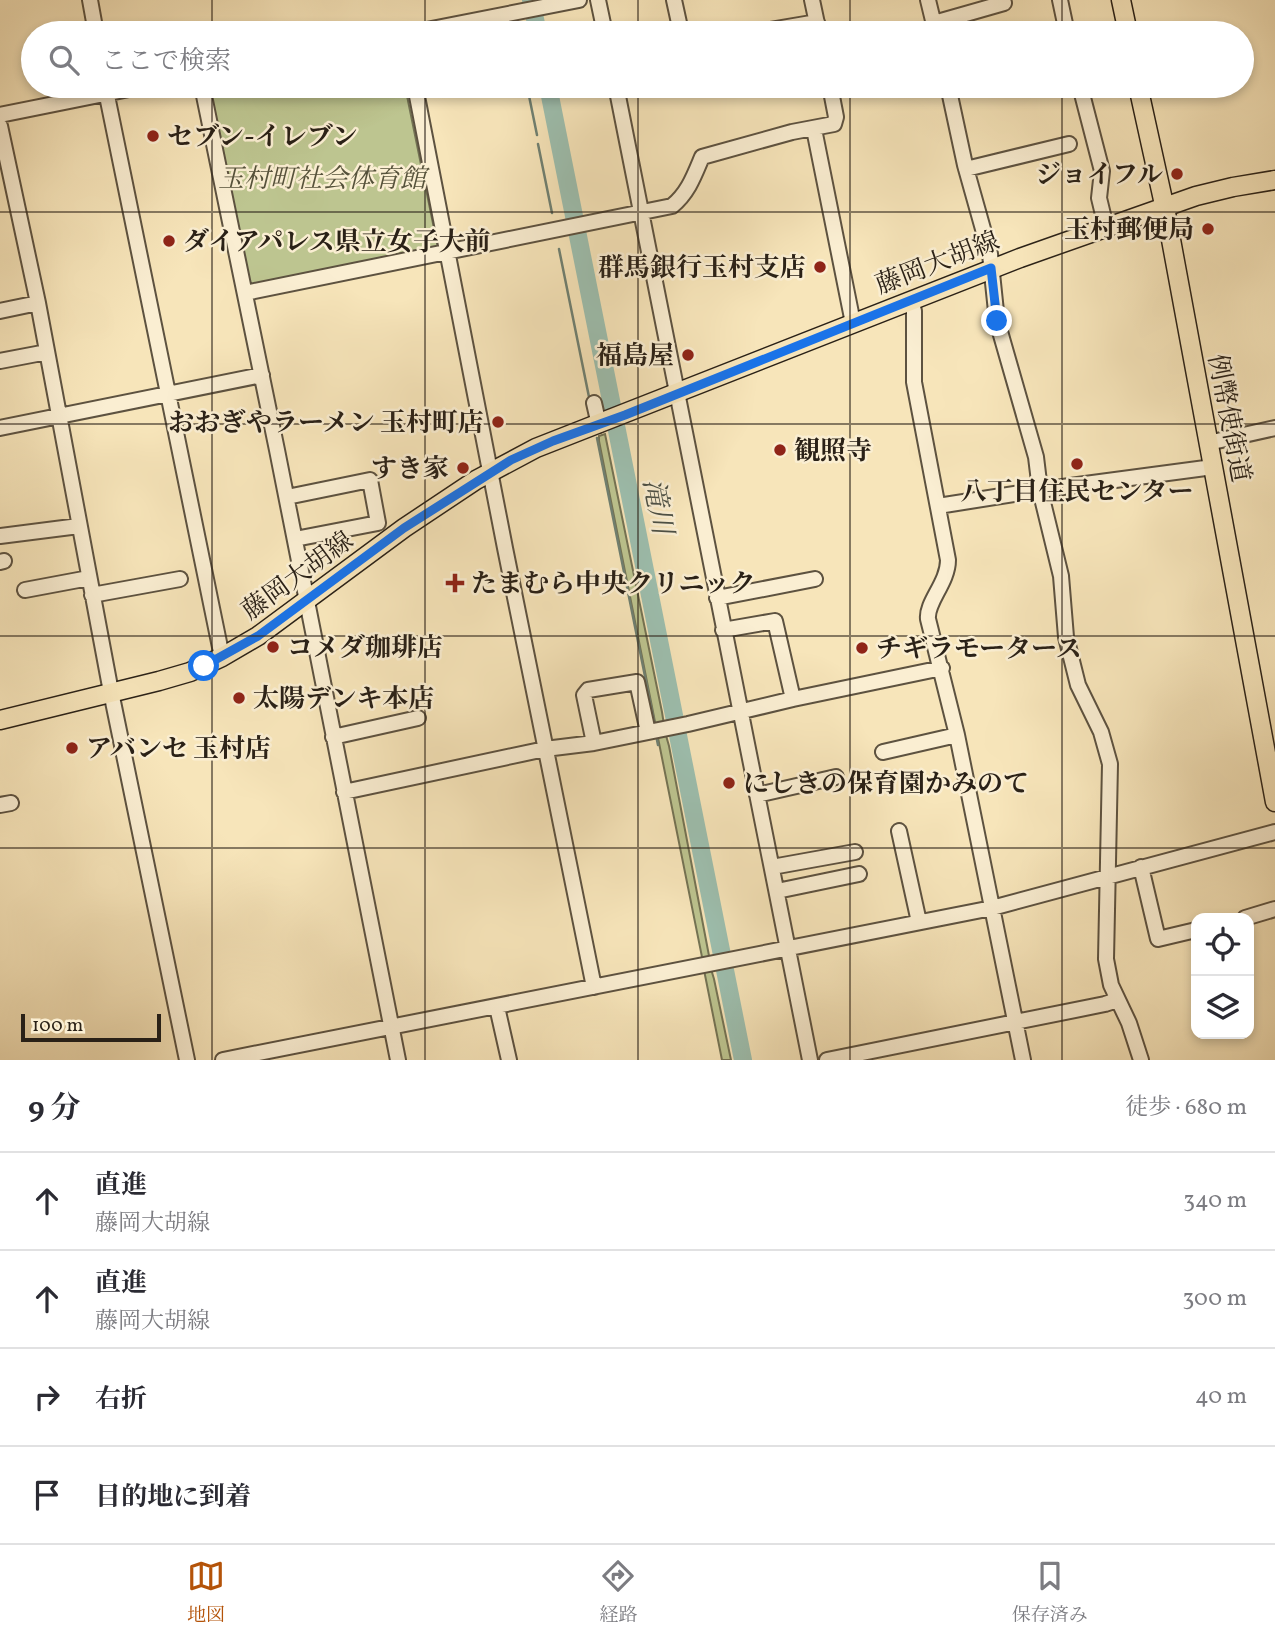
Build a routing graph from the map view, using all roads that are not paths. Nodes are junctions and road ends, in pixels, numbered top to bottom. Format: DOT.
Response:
graph roads {
  1 [pos="90,0"];
  2 [pos="579,0"];
  3 [pos="598,0"];
  4 [pos="674,0"];
  5 [pos="812,0"];
  6 [pos="928,0"];
  7 [pos="1060,0"];
  8 [pos="1121,0"];
  9 [pos="1004,3"];
  10 [pos="94,21"];
  11 [pos="473,21"];
  12 [pos="602,21"];
  13 [pos="679,21"];
  14 [pos="816,21"];
  15 [pos="933,21"];
  16 [pos="954,21"];
  17 [pos="1064,21"];
  18 [pos="1125,21"];
  19 [pos="69,98"];
  20 [pos="107,98"];
  21 [pos="204,98"];
  22 [pos="417,98"];
  23 [pos="618,98"];
  24 [pos="832,98"];
  25 [pos="951,98"];
  26 [pos="1083,98"];
  27 [pos="1140,98"];
  28 [pos="0,115"];
  29 [pos="0,126"];
  30 [pos="814,129"];
  31 [pos="1069,144"];
  32 [pos="967,169"];
  33 [pos="1275,180"];
  34 [pos="1163,206"];
  35 [pos="642,213"];
  36 [pos="1106,227"];
  37 [pos="448,253"];
  38 [pos="991,268"];
  39 [pos="245,293"];
  40 [pos="911,300"];
  41 [pos="37,303"];
  42 [pos="0,310"];
  43 [pos="853,323"];
  44 [pos="47,352"];
  45 [pos="0,361"];
  46 [pos="262,375"];
  47 [pos="167,394"];
  48 [pos="677,394"];
  49 [pos="594,403"];
  50 [pos="57,416"];
  51 [pos="601,424"];
  52 [pos="0,428"];
  53 [pos="1275,428"];
  54 [pos="1208,443"];
  55 [pos="1213,467"];
  56 [pos="491,472"];
  57 [pos="1040,490"];
  58 [pos="286,497"];
  59 [pos="938,506"];
  60 [pos="79,526"];
  61 [pos="0,536"];
  62 [pos="295,540"];
  63 [pos="89,578"];
  64 [pos="180,579"];
  65 [pos="815,579"];
  66 [pos="25,590"];
  67 [pos="92,595"];
  68 [pos="717,598"];
  69 [pos="306,601"];
  70 [pos="723,630"];
  71 [pos="222,657"];
  72 [pos="942,668"];
  73 [pos="111,692"];
  74 [pos="793,699"];
  75 [pos="741,713"];
  76 [pos="419,719"];
  77 [pos="0,720"];
  78 [pos="648,732"];
  79 [pos="957,735"];
  80 [pos="333,737"];
  81 [pos="594,743"];
  82 [pos="545,749"];
  83 [pos="883,752"];
  84 [pos="1271,763"];
  85 [pos="836,777"];
  86 [pos="344,792"];
  87 [pos="757,795"];
  88 [pos="1275,802"];
  89 [pos="899,831"];
  90 [pos="1275,832"];
  91 [pos="855,852"];
  92 [pos="772,867"];
  93 [pos="1140,867"];
  94 [pos="859,874"];
  95 [pos="1108,875"];
  96 [pos="777,891"];
  97 [pos="992,908"];
  98 [pos="1275,909"];
  99 [pos="1254,915"];
  100 [pos="919,922"];
  101 [pos="1191,931"];
  102 [pos="788,950"];
  103 [pos="594,987"];
  104 [pos="1117,1000"];
  105 [pos="498,1007"];
  106 [pos="1015,1021"];
  107 [pos="392,1028"];
  108 [pos="187,1060"];
  109 [pos="223,1060"];
  110 [pos="398,1060"];
  111 [pos="509,1060"];
  112 [pos="810,1060"];
  113 [pos="827,1060"];
  114 [pos="1023,1060"];
  115 [pos="1141,1060"];
  1 -- 10 [label="street"];
  2 -- 11 [label="street"];
  3 -- 12 [label="street"];
  4 -- 13 [label="street"];
  5 -- 14 [label="street"];
  6 -- 15 [label="street"];
  7 -- 17 [label="street"];
  8 -- 18 [label="main road"];
  9 -- 16 [label="street"];
  19 -- 28 [label="street"];
  20 -- 47 [label="street"];
  21 -- 39 [label="street"];
  22 -- 37 [label="street"];
  23 -- 35 [label="street"];
  24 -- 30 [label="street"];
  25 -- 32 [label="street"];
  26 -- 36 [label="street"];
  27 -- 34 [label="main road, 例幣使街道"];
  29 -- 41 [label="street"];
  30 -- 35 [label="street"];
  30 -- 43 [label="street"];
  31 -- 32 [label="street"];
  32 -- 38 [label="street"];
  33 -- 34 [label="main road, 藤岡大胡線"];
  34 -- 36 [label="main road, 藤岡大胡線"];
  34 -- 54 [label="main road, 例幣使街道"];
  35 -- 37 [label="street"];
  35 -- 48 [label="street"];
  36 -- 38 [label="main road, 藤岡大胡線"];
  37 -- 39 [label="street"];
  37 -- 56 [label="street"];
  38 -- 40 [label="main road, 藤岡大胡線"];
  38 -- 57 [label="street"];
  39 -- 46 [label="street"];
  40 -- 43 [label="main road, 藤岡大胡線"];
  40 -- 59 [label="street"];
  41 -- 42 [label="street"];
  41 -- 44 [label="street"];
  43 -- 48 [label="main road, 藤岡大胡線"];
  44 -- 45 [label="street"];
  44 -- 50 [label="street"];
  46 -- 47 [label="street"];
  46 -- 58 [label="street"];
  47 -- 50 [label="street"];
  47 -- 71 [label="street"];
  48 -- 51 [label="main road, 藤岡大胡線"];
  48 -- 68 [label="street"];
  49 -- 51 [label="street"];
  50 -- 52 [label="street"];
  50 -- 60 [label="street"];
  51 -- 56 [label="main road, 藤岡大胡線"];
  53 -- 54 [label="street"];
  54 -- 55 [label="main road, 例幣使街道"];
  55 -- 57 [label="street"];
  55 -- 84 [label="main road, 例幣使街道"];
  56 -- 69 [label="main road, 藤岡大胡線"];
  56 -- 82 [label="street"];
  57 -- 59 [label="street"];
  57 -- 95 [label="street"];
  58 -- 62 [label="street"];
  58 -- 62 [label="street"];
  59 -- 72 [label="street"];
  60 -- 61 [label="street"];
  60 -- 63 [label="street"];
  62 -- 69 [label="street"];
  63 -- 66 [label="street"];
  63 -- 67 [label="street"];
  64 -- 67 [label="street"];
  65 -- 68 [label="street"];
  67 -- 73 [label="street"];
  68 -- 70 [label="street"];
  69 -- 71 [label="main road, 藤岡大胡線"];
  69 -- 80 [label="street"];
  70 -- 74 [label="street"];
  70 -- 75 [label="street"];
  71 -- 73 [label="main road, 藤岡大胡線"];
  72 -- 74 [label="street"];
  72 -- 79 [label="street"];
  73 -- 77 [label="main road, 藤岡大胡線"];
  73 -- 108 [label="street"];
  74 -- 75 [label="street"];
  75 -- 78 [label="street"];
  75 -- 87 [label="street"];
  76 -- 80 [label="street"];
  78 -- 81 [label="street"];
  78 -- 81 [label="street"];
  79 -- 83 [label="street"];
  79 -- 97 [label="street"];
  80 -- 86 [label="street"];
  81 -- 82 [label="street"];
  82 -- 86 [label="street"];
  82 -- 103 [label="street"];
  84 -- 88 [label="main road, 例幣使街道"];
  85 -- 87 [label="street"];
  86 -- 107 [label="street"];
  87 -- 92 [label="street"];
  89 -- 100 [label="street"];
  90 -- 93 [label="street"];
  91 -- 92 [label="street"];
  92 -- 96 [label="street"];
  93 -- 95 [label="street"];
  93 -- 101 [label="street"];
  94 -- 96 [label="street"];
  95 -- 97 [label="street"];
  95 -- 104 [label="street"];
  96 -- 102 [label="street"];
  97 -- 100 [label="street"];
  97 -- 106 [label="street"];
  98 -- 99 [label="street"];
  100 -- 102 [label="street"];
  102 -- 103 [label="street"];
  102 -- 112 [label="street"];
  103 -- 105 [label="street"];
  104 -- 106 [label="street"];
  104 -- 115 [label="street"];
  105 -- 107 [label="street"];
  105 -- 111 [label="street"];
  106 -- 113 [label="street"];
  106 -- 114 [label="street"];
  107 -- 109 [label="street"];
  107 -- 110 [label="street"];
}
